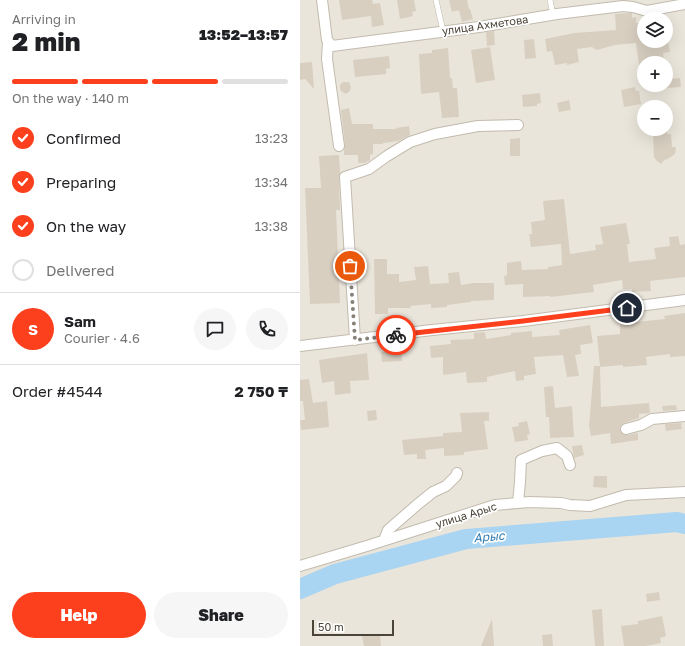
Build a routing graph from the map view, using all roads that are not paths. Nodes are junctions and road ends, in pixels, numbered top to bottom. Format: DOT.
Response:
graph roads {
  1 [pos="322,0"];
  2 [pos="436,0"];
  3 [pos="550,0"];
  4 [pos="685,4"];
  5 [pos="553,15"];
  6 [pos="443,32"];
  7 [pos="328,42"];
  8 [pos="518,125"];
  9 [pos="339,146"];
  10 [pos="685,300"];
  11 [pos="355,340"];
  12 [pos="300,346"];
  13 [pos="685,416"];
  14 [pos="626,429"];
  15 [pos="570,465"];
  16 [pos="457,473"];
  17 [pos="685,492"];
  18 [pos="518,503"];
  19 [pos="384,540"];
  20 [pos="300,566"];
  1 -- 7 [label="street"];
  2 -- 6 [label="lane"];
  3 -- 5 [label="lane"];
  4 -- 5 [label="street, улица Ахметова"];
  5 -- 6 [label="street, улица Ахметова"];
  6 -- 7 [label="street, улица Ахметова"];
  7 -- 9 [label="street"];
  8 -- 11 [label="street"];
  10 -- 11 [label="street"];
  11 -- 12 [label="street"];
  13 -- 14 [label="street"];
  15 -- 18 [label="street"];
  16 -- 19 [label="street"];
  17 -- 18 [label="street, улица Арыс"];
  18 -- 19 [label="street, улица Арыс"];
  19 -- 20 [label="street, улица Арыс"];
}
